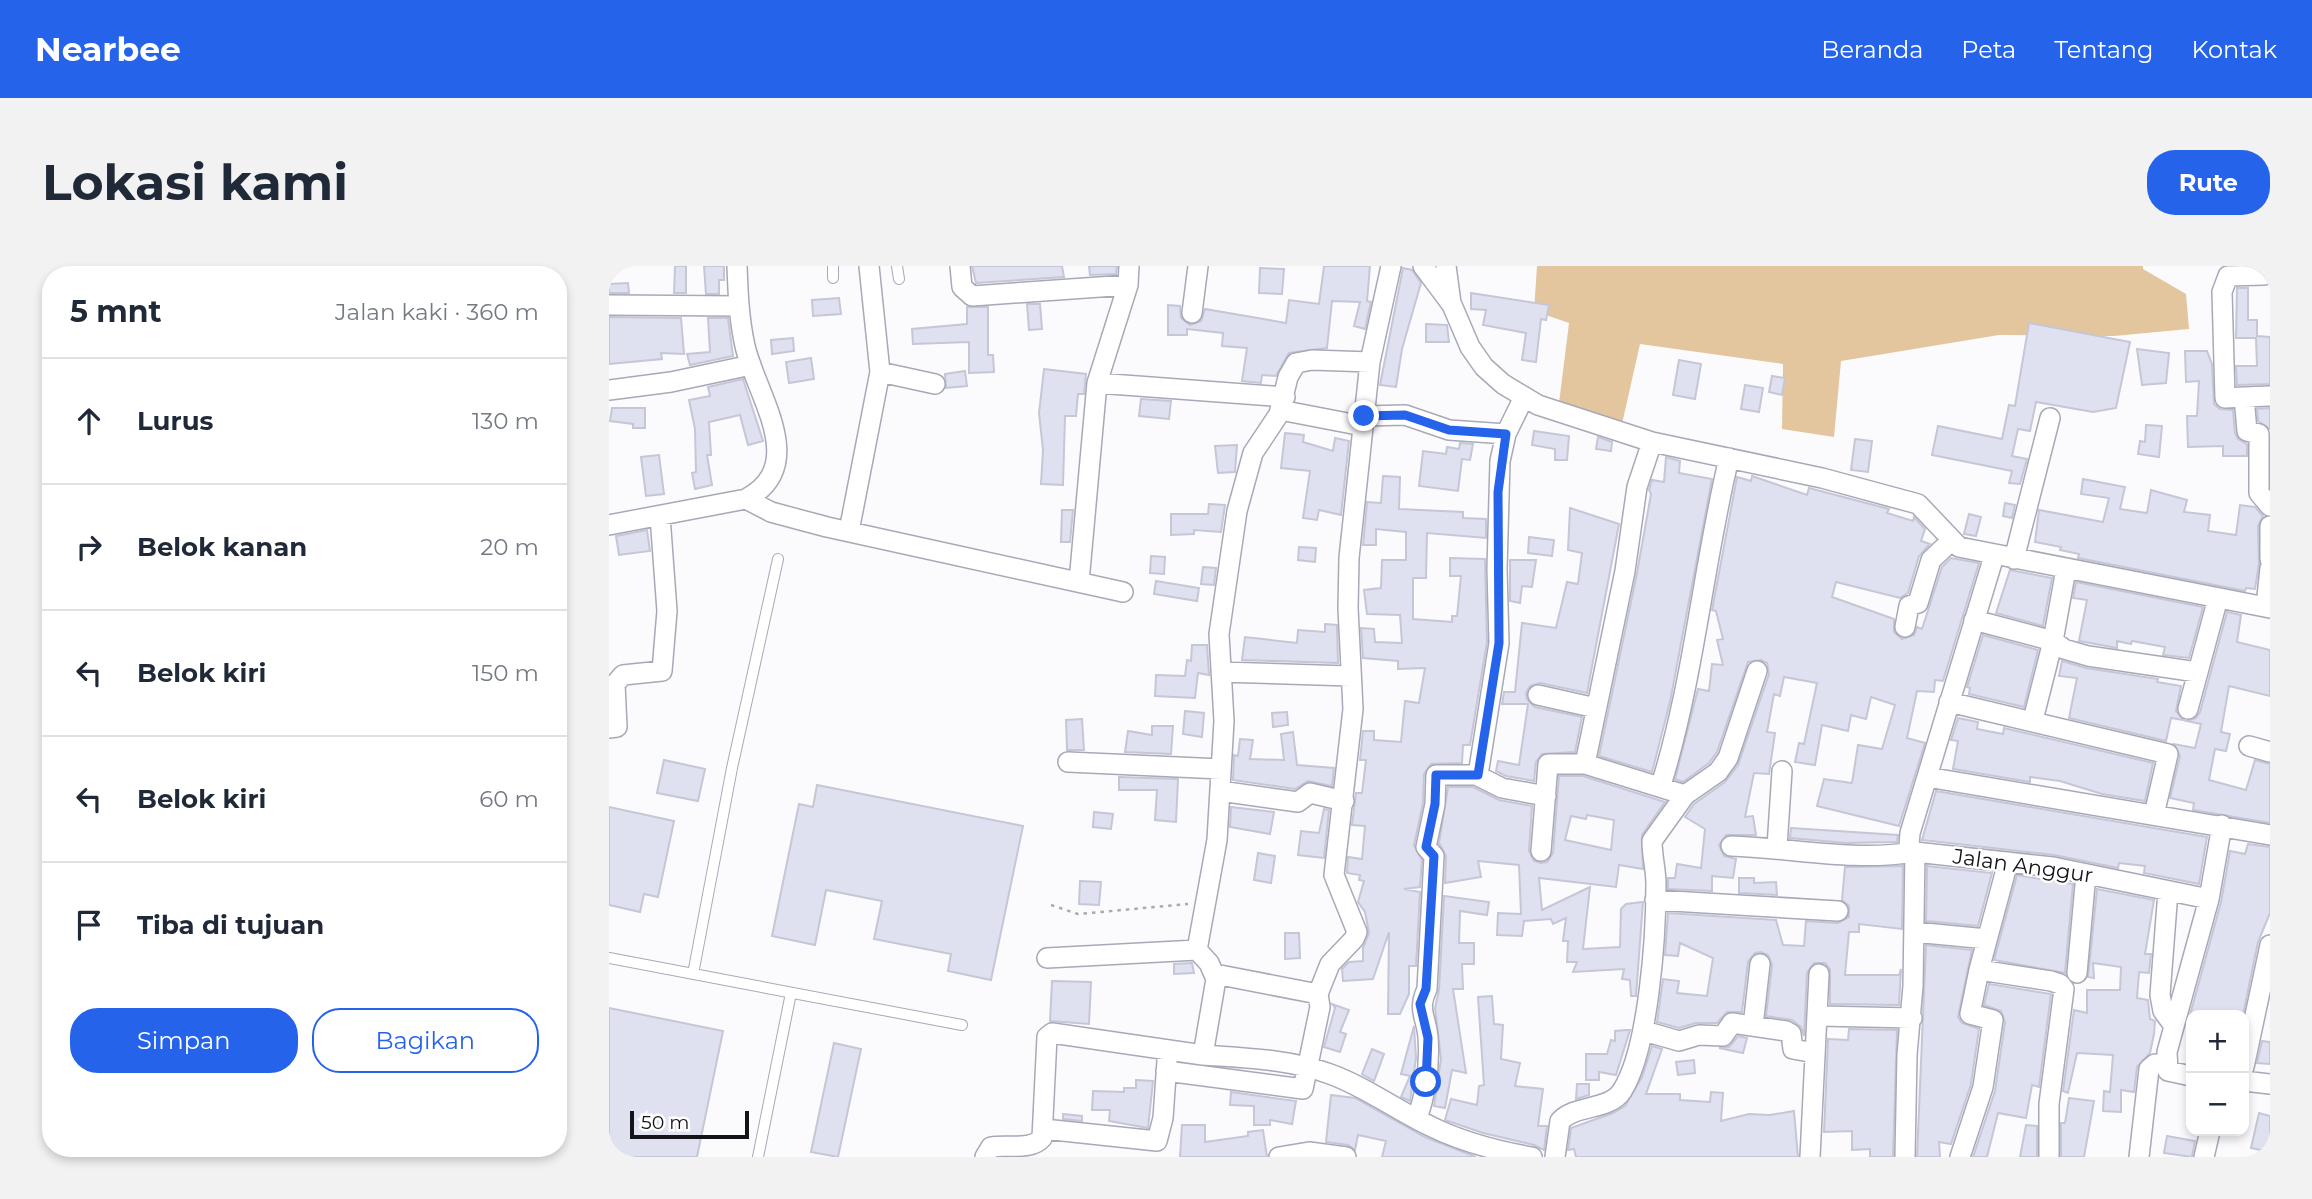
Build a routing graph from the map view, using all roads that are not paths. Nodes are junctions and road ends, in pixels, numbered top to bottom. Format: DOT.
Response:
graph roads {
  1 [pos="737,266"];
  2 [pos="833,266"];
  3 [pos="869,266"];
  4 [pos="897,266"];
  5 [pos="960,266"];
  6 [pos="1198,266"];
  7 [pos="1391,266"];
  8 [pos="1423,266"];
  9 [pos="1446,266"];
  10 [pos="1128,276"];
  11 [pos="2265,277"];
  12 [pos="833,278"];
  13 [pos="899,279"];
  14 [pos="1452,305"];
  15 [pos="609,306"];
  16 [pos="738,306"];
  17 [pos="1192,313"];
  18 [pos="1370,362"];
  19 [pos="751,365"];
  20 [pos="880,372"];
  21 [pos="1097,383"];
  22 [pos="935,384"];
  23 [pos="609,390"];
  24 [pos="2270,396"];
  25 [pos="1524,397"];
  26 [pos="2244,397"];
  27 [pos="1283,404"];
  28 [pos="2050,418"];
  29 [pos="1364,421"];
  30 [pos="1506,434"];
  31 [pos="1652,442"];
  32 [pos="1729,458"];
  33 [pos="746,499"];
  34 [pos="2270,506"];
  35 [pos="660,516"];
  36 [pos="609,525"];
  37 [pos="2270,526"];
  38 [pos="849,531"];
  39 [pos="1951,541"];
  40 [pos="2004,557"];
  41 [pos="778,559"];
  42 [pos="2270,559"];
  43 [pos="2270,568"];
  44 [pos="2066,569"];
  45 [pos="1079,582"];
  46 [pos="1123,592"];
  47 [pos="2218,598"];
  48 [pos="2268,607"];
  49 [pos="1974,620"];
  50 [pos="1905,627"];
  51 [pos="2053,641"];
  52 [pos="1757,671"];
  53 [pos="1221,672"];
  54 [pos="2197,672"];
  55 [pos="1350,676"];
  56 [pos="1538,695"];
  57 [pos="1949,702"];
  58 [pos="1595,708"];
  59 [pos="2188,709"];
  60 [pos="2035,712"];
  61 [pos="609,728"];
  62 [pos="2249,746"];
  63 [pos="2270,752"];
  64 [pos="1067,762"];
  65 [pos="1585,764"];
  66 [pos="1221,769"];
  67 [pos="1782,771"];
  68 [pos="1478,775"];
  69 [pos="1927,777"];
  70 [pos="1661,785"];
  71 [pos="1220,791"];
  72 [pos="1685,795"];
  73 [pos="1546,796"];
  74 [pos="1344,801"];
  75 [pos="2154,815"];
  76 [pos="2222,825"];
  77 [pos="2270,835"];
  78 [pos="1731,846"];
  79 [pos="1776,847"];
  80 [pos="1541,851"];
  81 [pos="1915,852"];
  82 [pos="2008,862"];
  83 [pos="2086,874"];
  84 [pos="2168,891"];
  85 [pos="2209,899"];
  86 [pos="1655,900"];
  87 [pos="1837,911"];
  88 [pos="1914,932"];
  89 [pos="1987,939"];
  90 [pos="2270,945"];
  91 [pos="1197,950"];
  92 [pos="609,958"];
  93 [pos="1047,958"];
  94 [pos="1760,964"];
  95 [pos="1979,970"];
  96 [pos="2077,973"];
  97 [pos="693,974"];
  98 [pos="1215,974"];
  99 [pos="1819,974"];
  100 [pos="791,993"];
  101 [pos="1318,994"];
  102 [pos="2262,1011"];
  103 [pos="1819,1016"];
  104 [pos="1912,1018"];
  105 [pos="962,1025"];
  106 [pos="1753,1026"];
  107 [pos="2174,1026"];
  108 [pos="1644,1031"];
  109 [pos="1168,1049"];
  110 [pos="2249,1051"];
  111 [pos="1815,1053"];
  112 [pos="1203,1055"];
  113 [pos="2166,1063"];
  114 [pos="1308,1067"];
  115 [pos="1166,1071"];
  116 [pos="2186,1075"];
  117 [pos="2249,1082"];
  118 [pos="2270,1084"];
  119 [pos="1417,1119"];
  120 [pos="1044,1129"];
  121 [pos="2209,1136"];
  122 [pos="758,1157"];
  123 [pos="985,1157"];
  124 [pos="1279,1157"];
  125 [pos="1346,1157"];
  126 [pos="1532,1157"];
  127 [pos="1555,1157"];
  128 [pos="1811,1157"];
  129 [pos="1905,1157"];
  130 [pos="1960,1157"];
  131 [pos="2049,1157"];
  132 [pos="2139,1157"];
  133 [pos="2204,1157"];
  1 -- 16 [label="street"];
  2 -- 12 [label="lane"];
  3 -- 20 [label="street"];
  4 -- 13 [label="lane"];
  5 -- 10 [label="street"];
  6 -- 17 [label="street"];
  7 -- 18 [label="street"];
  8 -- 14 [label="street"];
  9 -- 14 [label="street"];
  10 -- 21 [label="street"];
  11 -- 26 [label="street"];
  14 -- 25 [label="street"];
  15 -- 16 [label="street"];
  16 -- 19 [label="street"];
  18 -- 27 [label="street"];
  18 -- 29 [label="street"];
  19 -- 23 [label="street"];
  19 -- 33 [label="street"];
  20 -- 22 [label="street"];
  20 -- 38 [label="street"];
  21 -- 27 [label="street"];
  21 -- 45 [label="street"];
  24 -- 26 [label="street"];
  25 -- 30 [label="street"];
  25 -- 31 [label="street"];
  26 -- 34 [label="street"];
  27 -- 29 [label="street"];
  27 -- 53 [label="street"];
  28 -- 40 [label="street"];
  29 -- 30 [label="street"];
  29 -- 55 [label="street"];
  30 -- 68 [label="street"];
  31 -- 32 [label="street"];
  31 -- 58 [label="street"];
  32 -- 39 [label="street"];
  32 -- 70 [label="street"];
  33 -- 35 [label="street"];
  33 -- 38 [label="street"];
  35 -- 36 [label="street"];
  35 -- 61 [label="street"];
  37 -- 42 [label="street"];
  38 -- 45 [label="street"];
  39 -- 40 [label="street"];
  39 -- 50 [label="street"];
  40 -- 44 [label="street"];
  40 -- 49 [label="street"];
  41 -- 97 [label="lane"];
  43 -- 48 [label="street"];
  44 -- 47 [label="street"];
  44 -- 51 [label="street"];
  45 -- 46 [label="street"];
  47 -- 48 [label="street"];
  47 -- 54 [label="street"];
  49 -- 51 [label="street"];
  49 -- 57 [label="street"];
  51 -- 54 [label="street"];
  51 -- 60 [label="street"];
  52 -- 72 [label="street"];
  53 -- 55 [label="street"];
  53 -- 66 [label="street"];
  54 -- 59 [label="street"];
  55 -- 74 [label="street"];
  56 -- 58 [label="street"];
  57 -- 69 [label="street"];
  57 -- 75 [label="street"];
  58 -- 65 [label="street"];
  62 -- 63 [label="street"];
  64 -- 66 [label="street"];
  65 -- 70 [label="street"];
  65 -- 73 [label="street"];
  66 -- 71 [label="street"];
  67 -- 79 [label="street"];
  68 -- 73 [label="street"];
  68 -- 119 [label="street"];
  69 -- 75 [label="street"];
  69 -- 81 [label="street"];
  70 -- 72 [label="street"];
  71 -- 74 [label="street"];
  71 -- 91 [label="street"];
  72 -- 86 [label="street"];
  73 -- 80 [label="street"];
  74 -- 101 [label="street"];
  75 -- 76 [label="street"];
  76 -- 77 [label="street"];
  76 -- 85 [label="street"];
  78 -- 79 [label="street, Jalan Anggur"];
  79 -- 81 [label="street, Jalan Anggur"];
  81 -- 82 [label="street, Jalan Anggur"];
  81 -- 88 [label="street"];
  82 -- 83 [label="street, Jalan Anggur"];
  82 -- 89 [label="street"];
  83 -- 84 [label="street, Jalan Anggur"];
  83 -- 96 [label="street"];
  84 -- 85 [label="street, Jalan Anggur"];
  84 -- 107 [label="street"];
  85 -- 107 [label="street"];
  86 -- 87 [label="street"];
  86 -- 108 [label="street"];
  88 -- 89 [label="street"];
  88 -- 104 [label="street"];
  89 -- 95 [label="street"];
  90 -- 102 [label="street"];
  91 -- 93 [label="street"];
  91 -- 98 [label="street"];
  92 -- 97 [label="lane"];
  94 -- 106 [label="street"];
  95 -- 130 [label="street"];
  95 -- 131 [label="street"];
  97 -- 100 [label="lane"];
  98 -- 101 [label="street"];
  98 -- 112 [label="street"];
  99 -- 103 [label="street"];
  100 -- 105 [label="lane"];
  100 -- 122 [label="lane"];
  101 -- 114 [label="street"];
  102 -- 110 [label="street"];
  103 -- 104 [label="street"];
  103 -- 111 [label="street"];
  104 -- 129 [label="street"];
  106 -- 108 [label="street"];
  106 -- 111 [label="street"];
  107 -- 113 [label="street"];
  108 -- 127 [label="street"];
  109 -- 112 [label="street"];
  109 -- 115 [label="street"];
  109 -- 120 [label="street"];
  111 -- 128 [label="street"];
  112 -- 114 [label="street"];
  113 -- 116 [label="street"];
  113 -- 132 [label="street"];
  114 -- 115 [label="street"];
  114 -- 119 [label="street"];
  115 -- 120 [label="street"];
  117 -- 118 [label="street"];
  119 -- 126 [label="street"];
  120 -- 123 [label="street"];
  121 -- 133 [label="street"];
  124 -- 125 [label="street"];
}
